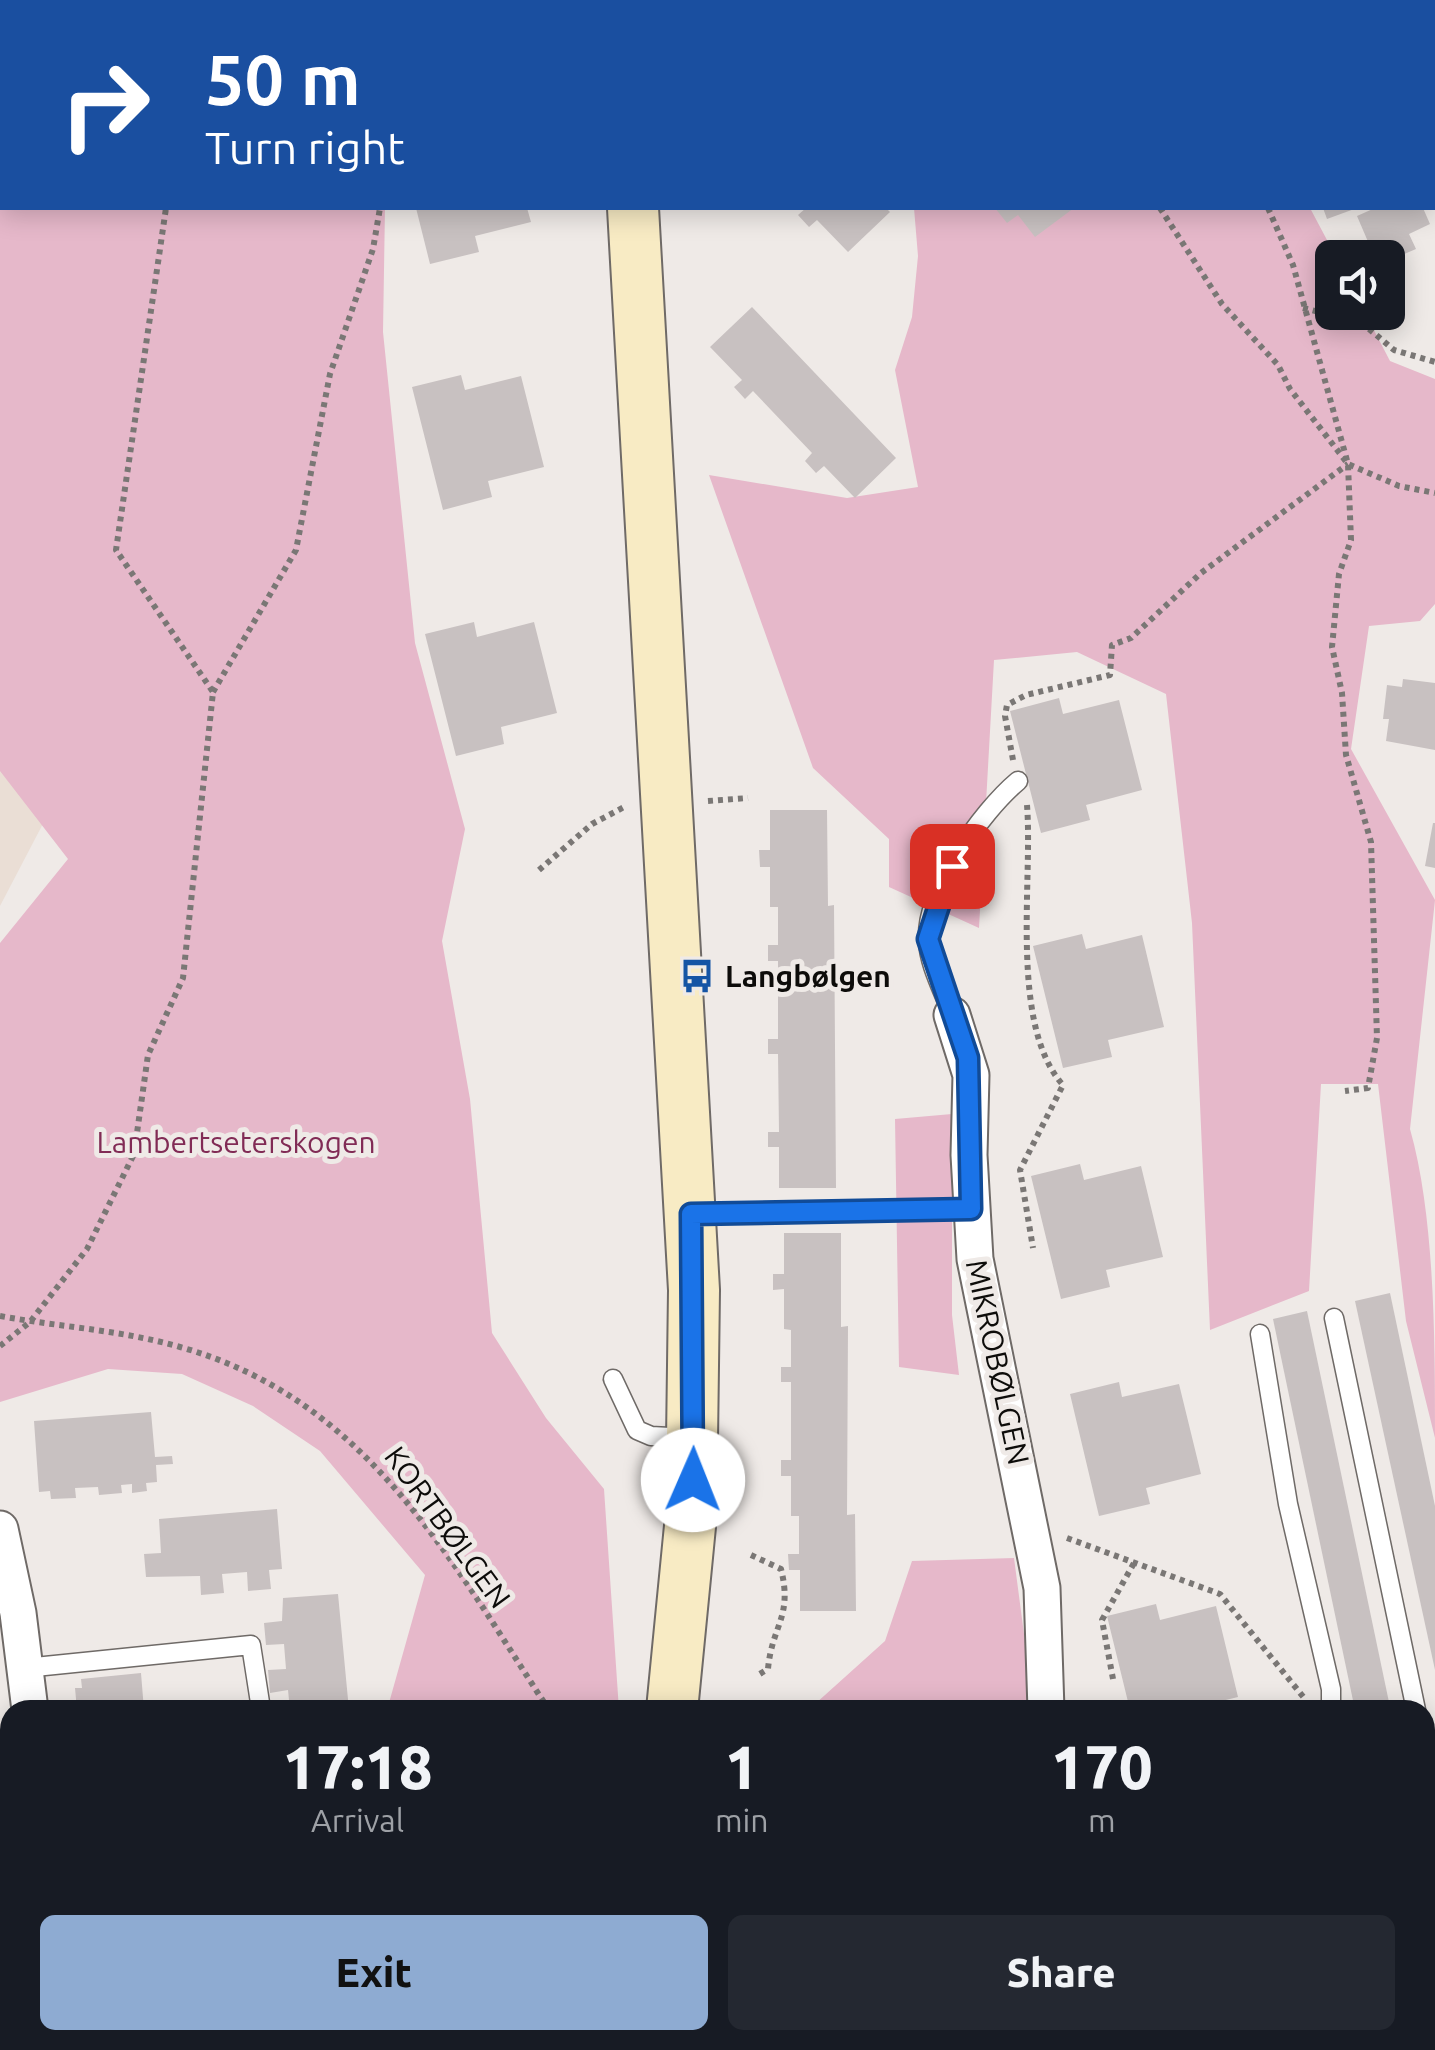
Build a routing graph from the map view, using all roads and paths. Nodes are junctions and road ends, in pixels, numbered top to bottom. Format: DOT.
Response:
graph roads {
  1 [pos="166,210"];
  2 [pos="380,210"];
  3 [pos="634,210"];
  4 [pos="1161,210"];
  5 [pos="1269,210"];
  6 [pos="1303,308"];
  7 [pos="1435,362"];
  8 [pos="1348,464"];
  9 [pos="1435,494"];
  10 [pos="214,692"];
  11 [pos="1018,782"];
  12 [pos="748,798"];
  13 [pos="636,802"];
  14 [pos="692,802"];
  15 [pos="540,870"];
  16 [pos="952,1014"];
  17 [pos="1344,1091"];
  18 [pos="971,1209"];
  19 [pos="691,1214"];
  20 [pos="1034,1248"];
  21 [pos="0,1316"];
  22 [pos="1334,1318"];
  23 [pos="30,1322"];
  24 [pos="1260,1334"];
  25 [pos="0,1346"];
  26 [pos="613,1378"];
  27 [pos="694,1438"];
  28 [pos="0,1529"];
  29 [pos="1056,1533"];
  30 [pos="750,1555"];
  31 [pos="1134,1563"];
  32 [pos="16,1656"];
  33 [pos="758,1675"];
  34 [pos="1113,1680"];
  35 [pos="27,1700"];
  36 [pos="260,1700"];
  37 [pos="542,1700"];
  38 [pos="673,1700"];
  39 [pos="1046,1700"];
  40 [pos="1306,1700"];
  41 [pos="1331,1700"];
  42 [pos="1414,1700"];
  1 -- 10 [label="path"];
  2 -- 10 [label="path"];
  3 -- 19 [label="street"];
  4 -- 8 [label="path"];
  5 -- 6 [label="path"];
  6 -- 7 [label="path"];
  6 -- 8 [label="path"];
  8 -- 9 [label="path"];
  8 -- 11 [label="path"];
  8 -- 17 [label="path"];
  10 -- 23 [label="path"];
  11 -- 16 [label="lane"];
  11 -- 20 [label="path"];
  12 -- 14 [label="path"];
  13 -- 15 [label="path"];
  16 -- 18 [label="street, MIKROBØLGEN"];
  18 -- 19 [label="lane"];
  18 -- 39 [label="street, MIKROBØLGEN"];
  19 -- 27 [label="street"];
  21 -- 23 [label="path, KORTBØLGEN"];
  22 -- 42 [label="lane"];
  23 -- 25 [label="path"];
  23 -- 37 [label="path, KORTBØLGEN"];
  24 -- 41 [label="lane"];
  26 -- 27 [label="lane"];
  27 -- 38 [label="street"];
  28 -- 32 [label="street"];
  29 -- 31 [label="path"];
  30 -- 33 [label="path"];
  31 -- 34 [label="path"];
  31 -- 40 [label="path"];
  32 -- 35 [label="street"];
  32 -- 36 [label="lane"];
}
